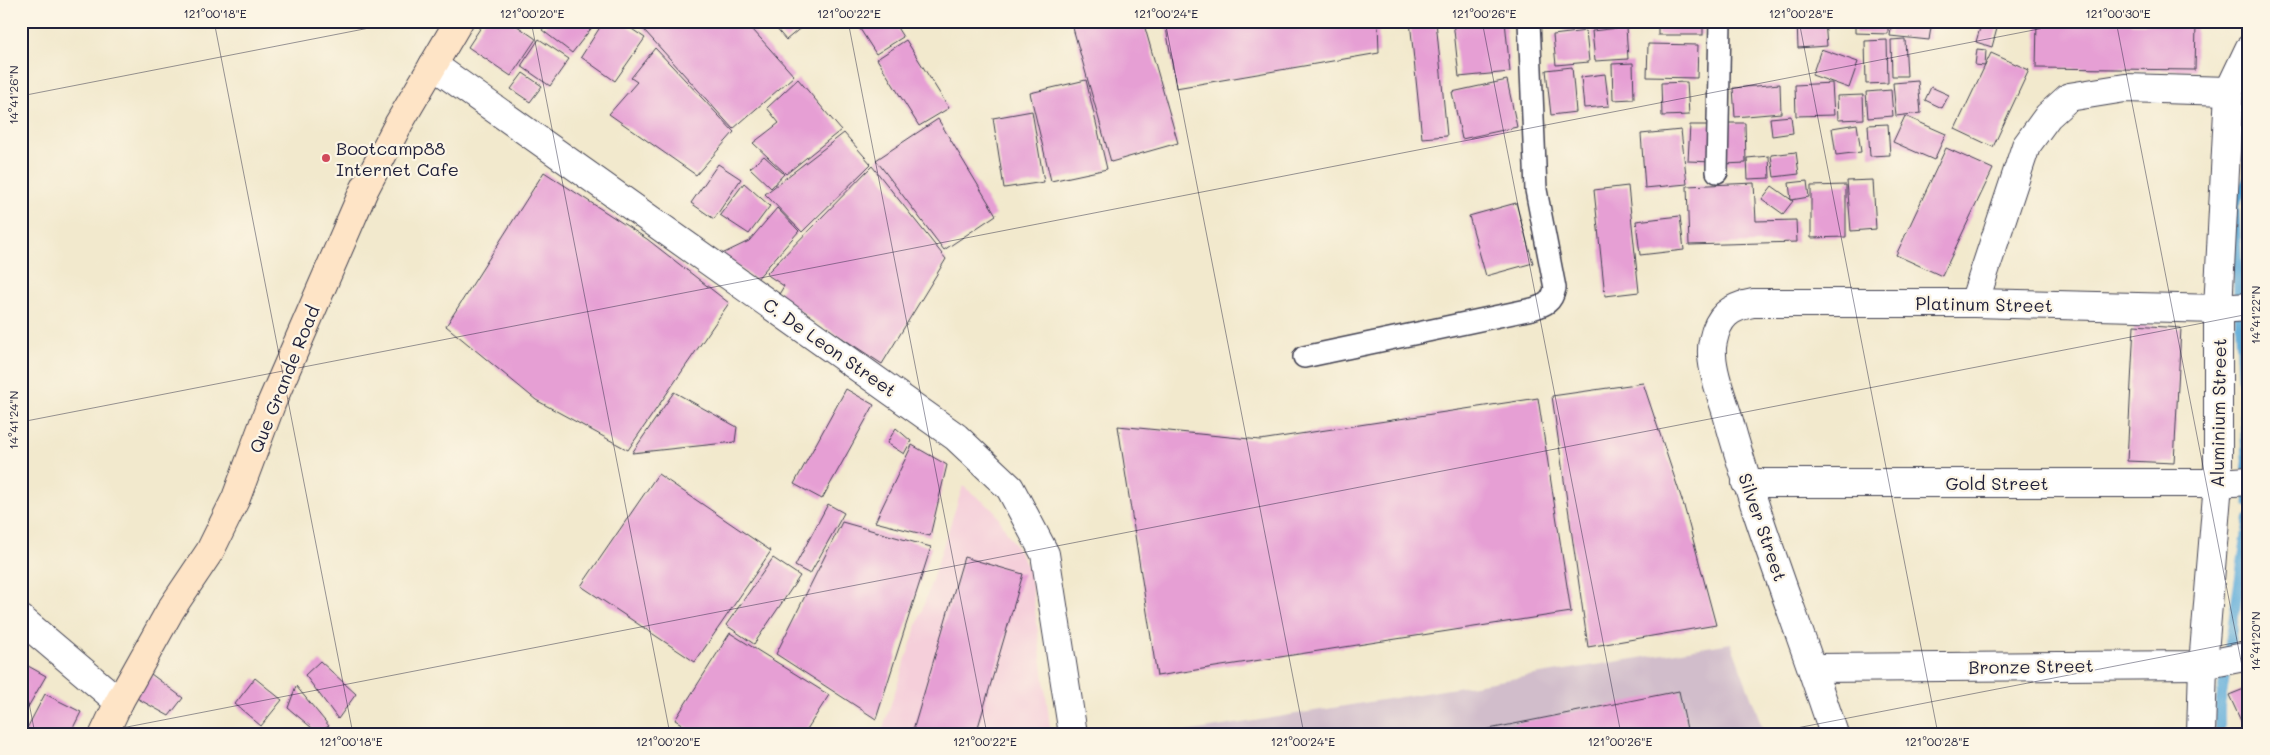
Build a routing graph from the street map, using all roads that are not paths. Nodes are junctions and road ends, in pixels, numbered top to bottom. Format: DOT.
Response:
graph roads {
  1 [pos="459,21"];
  2 [pos="1529,21"];
  3 [pos="1720,21"];
  4 [pos="2249,49"];
  5 [pos="433,65"];
  6 [pos="2229,91"];
  7 [pos="1717,172"];
  8 [pos="1974,303"];
  9 [pos="2249,307"];
  10 [pos="2218,309"];
  11 [pos="1722,317"];
  12 [pos="1304,358"];
  13 [pos="2249,481"];
  14 [pos="1746,483"];
  15 [pos="2218,483"];
  16 [pos="21,619"];
  17 [pos="2249,656"];
  18 [pos="2202,665"];
  19 [pos="1813,668"];
  20 [pos="119,702"];
  21 [pos="104,734"];
  22 [pos="1073,734"];
  23 [pos="1834,734"];
  24 [pos="2201,734"];
  1 -- 5 [label="main road, Que Grande Road"];
  2 -- 12 [label="lane"];
  3 -- 7 [label="lane"];
  4 -- 6 [label="street"];
  5 -- 20 [label="main road, Que Grande Road"];
  5 -- 22 [label="street, C. De Leon Street"];
  6 -- 8 [label="street"];
  6 -- 10 [label="street, Aluminium Street"];
  8 -- 10 [label="street, Platinum Street"];
  8 -- 11 [label="street, Platinum Street"];
  9 -- 10 [label="street, Platinum Street"];
  10 -- 15 [label="street, Aluminium Street"];
  11 -- 14 [label="street, Silver Street"];
  13 -- 15 [label="street, Gold Street"];
  14 -- 15 [label="street, Gold Street"];
  14 -- 19 [label="street, Silver Street"];
  15 -- 18 [label="street, Aluminium Street"];
  16 -- 20 [label="street"];
  17 -- 18 [label="street, Bronze Street"];
  18 -- 19 [label="street, Bronze Street"];
  18 -- 24 [label="street, Aluminium Street"];
  19 -- 23 [label="street, Silver Street"];
  20 -- 21 [label="main road, Que Grande Road"];
}
